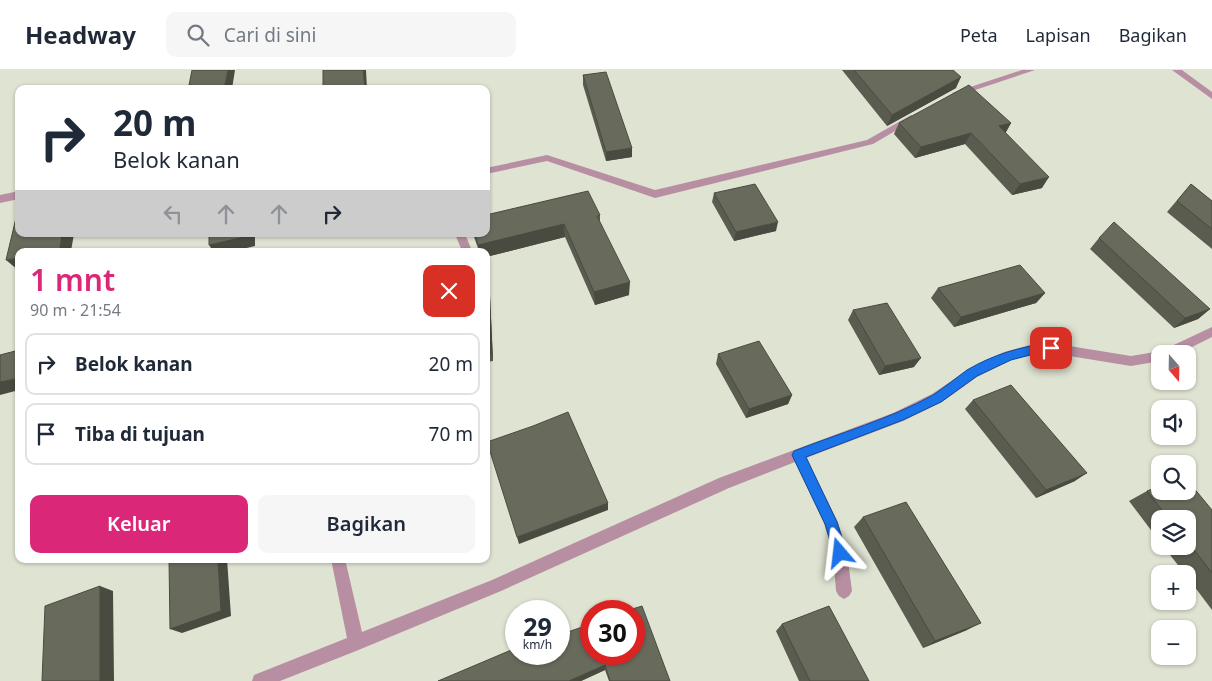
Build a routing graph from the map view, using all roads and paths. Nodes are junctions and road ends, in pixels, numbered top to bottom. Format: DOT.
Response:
graph roads {
  1 [pos="1031,70"];
  2 [pos="1176,70"];
  3 [pos="1212,96"];
  4 [pos="945,99"];
  5 [pos="920,113"];
  6 [pos="490,170"];
  7 [pos="15,196"];
  8 [pos="0,199"];
  9 [pos="1212,332"];
  10 [pos="1185,345"];
  11 [pos="1151,358"];
  12 [pos="798,455"];
  13 [pos="339,563"];
  14 [pos="844,591"];
  15 [pos="356,643"];
  16 [pos="260,681"];
  1 -- 4 [label="street"];
  2 -- 3 [label="street"];
  5 -- 6 [label="street"];
  7 -- 8 [label="street"];
  9 -- 10 [label="street"];
  11 -- 12 [label="street"];
  12 -- 14 [label="street"];
  12 -- 15 [label="street"];
  13 -- 15 [label="street"];
  15 -- 16 [label="street"];
}
